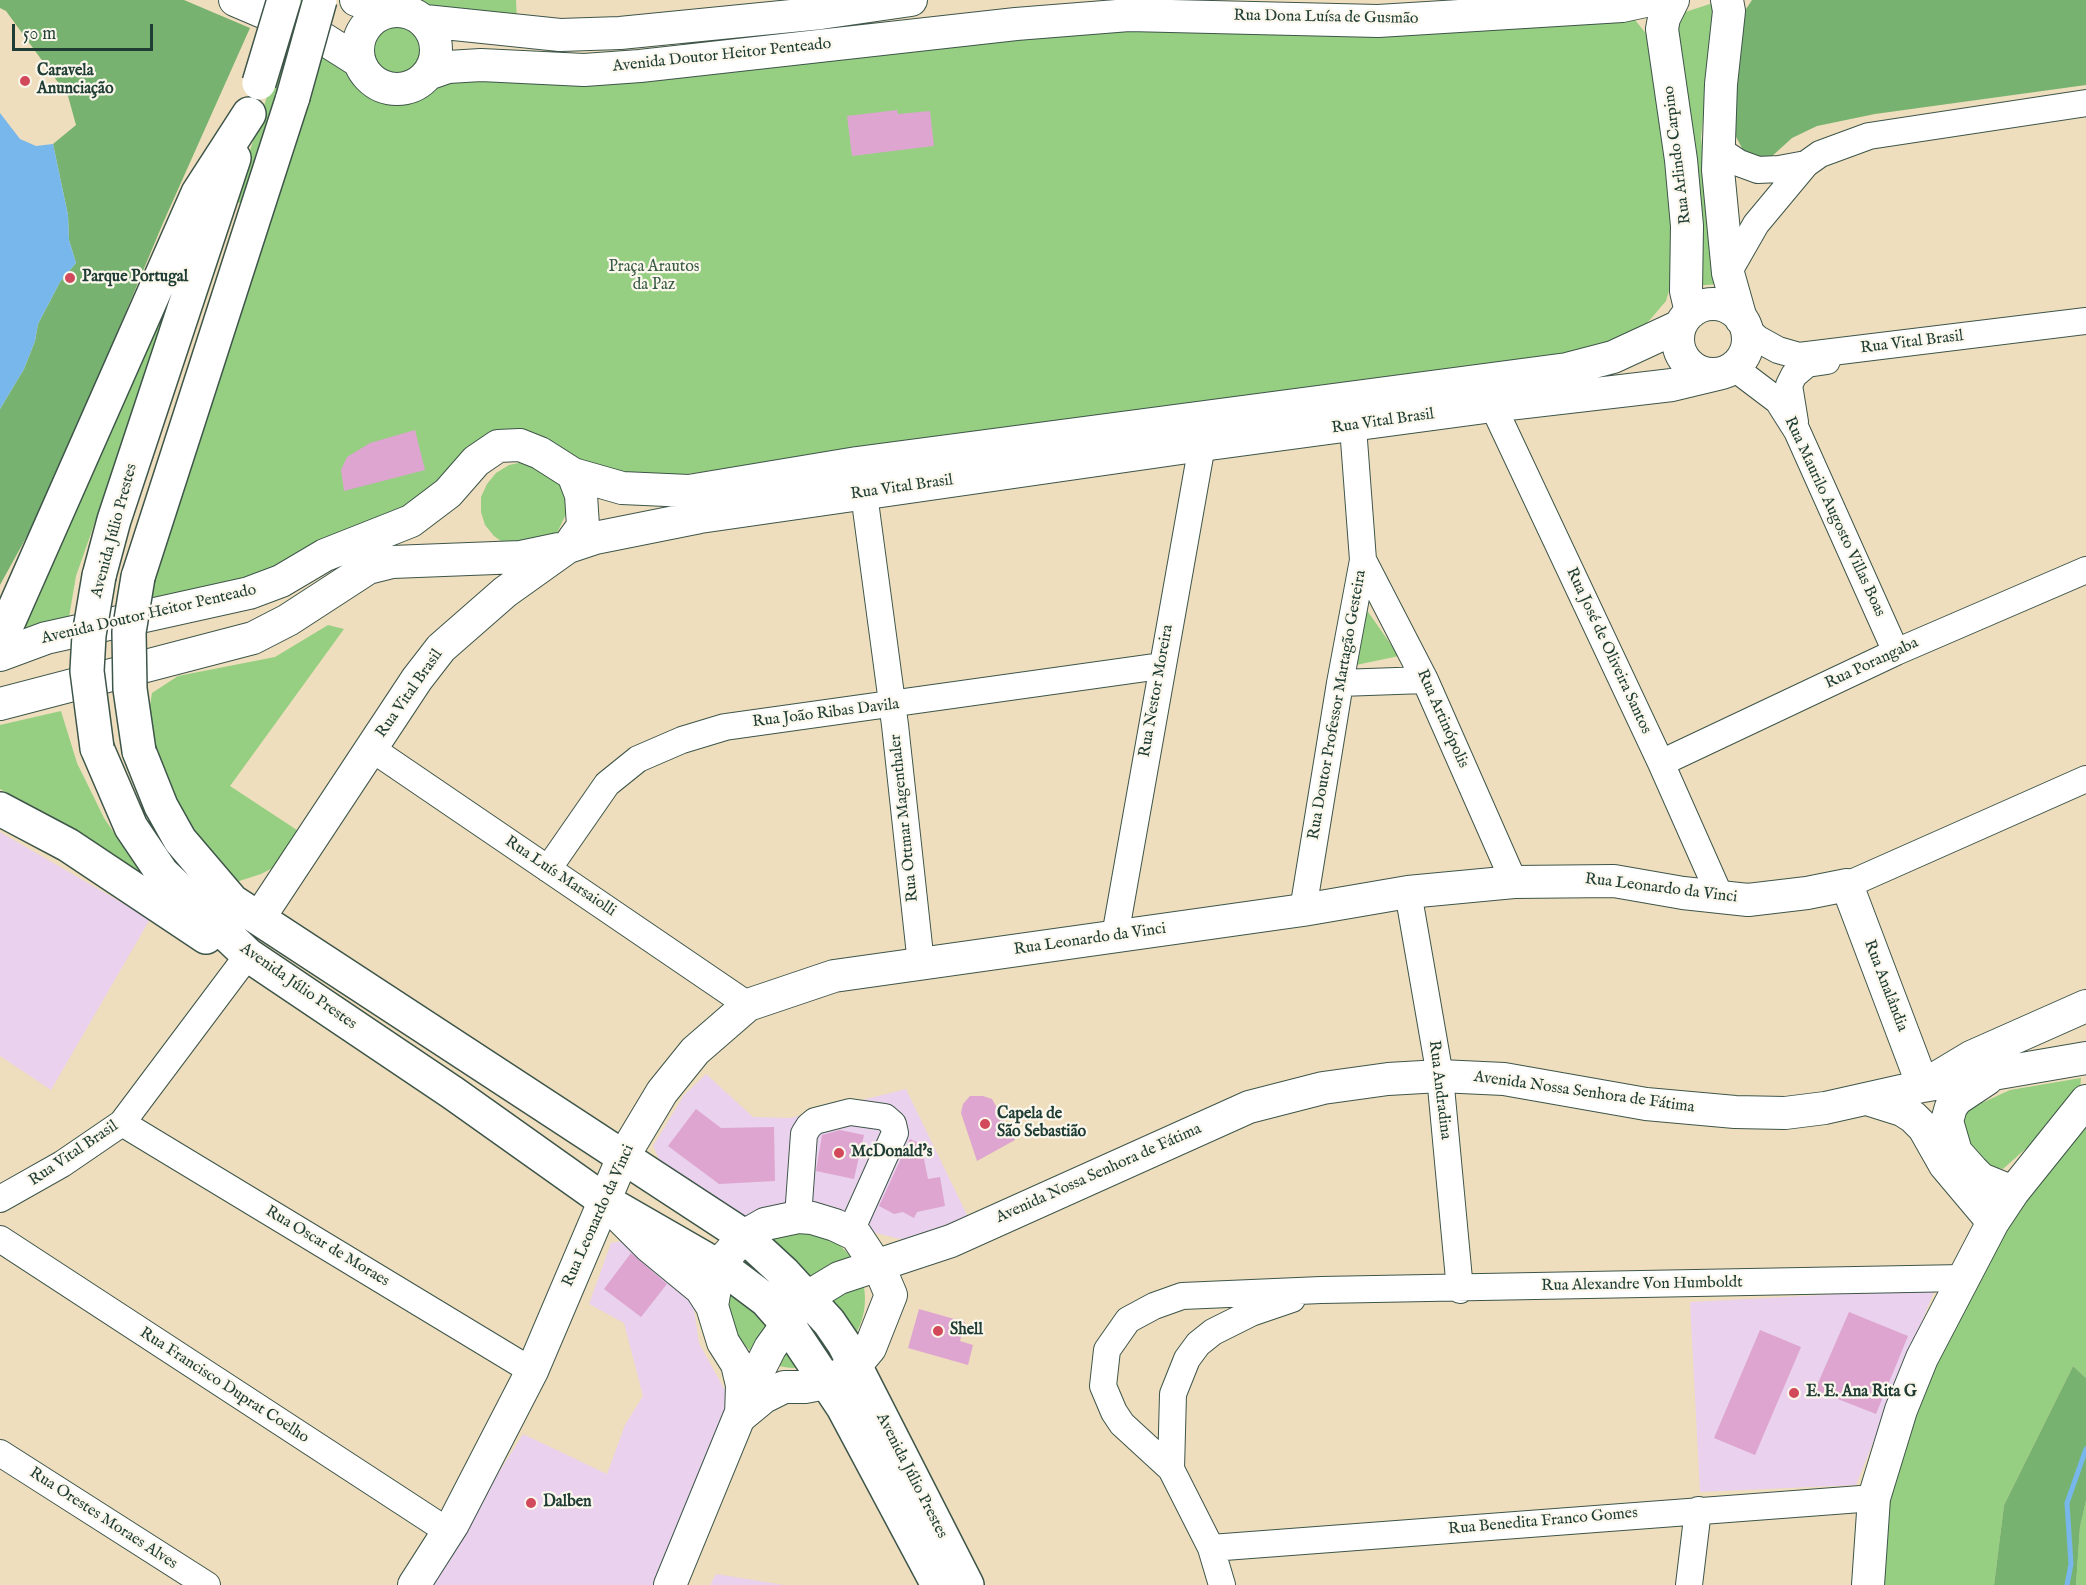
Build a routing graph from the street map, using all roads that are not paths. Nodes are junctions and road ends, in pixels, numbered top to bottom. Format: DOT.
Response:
graph roads {
  1 [pos="235,0"];
  2 [pos="284,0"];
  3 [pos="320,0"];
  4 [pos="356,0"];
  5 [pos="911,0"];
  6 [pos="1650,0"];
  7 [pos="1672,0"];
  8 [pos="1698,0"];
  9 [pos="1727,0"];
  10 [pos="828,7"];
  11 [pos="1197,8"];
  12 [pos="395,11"];
  13 [pos="1014,12"];
  14 [pos="425,21"];
  15 [pos="360,62"];
  16 [pos="428,74"];
  17 [pos="2086,103"];
  18 [pos="249,114"];
  19 [pos="1718,149"];
  20 [pos="1806,164"];
  21 [pos="1728,273"];
  22 [pos="1685,319"];
  23 [pos="2086,321"];
  24 [pos="1744,323"];
  25 [pos="1895,345"];
  26 [pos="1729,369"];
  27 [pos="1493,406"];
  28 [pos="1353,427"];
  29 [pos="1797,431"];
  30 [pos="1202,445"];
  31 [pos="573,474"];
  32 [pos="864,494"];
  33 [pos="568,547"];
  34 [pos="1363,560"];
  35 [pos="2086,570"];
  36 [pos="0,641"];
  37 [pos="1896,652"];
  38 [pos="0,655"];
  39 [pos="1161,666"];
  40 [pos="1425,681"];
  41 [pos="1340,683"];
  42 [pos="0,704"];
  43 [pos="892,705"];
  44 [pos="372,749"];
  45 [pos="1660,763"];
  46 [pos="2086,779"];
  47 [pos="0,809"];
  48 [pos="548,869"];
  49 [pos="1514,882"];
  50 [pos="1847,885"];
  51 [pos="1408,892"];
  52 [pos="1720,896"];
  53 [pos="1303,910"];
  54 [pos="259,918"];
  55 [pos="1115,936"];
  56 [pos="248,955"];
  57 [pos="921,964"];
  58 [pos="748,1005"];
  59 [pos="2086,1006"];
  60 [pos="2086,1058"];
  61 [pos="1992,1075"];
  62 [pos="1440,1076"];
  63 [pos="1923,1086"];
  64 [pos="1866,1099"];
  65 [pos="2086,1101"];
  66 [pos="122,1123"];
  67 [pos="623,1157"];
  68 [pos="2013,1192"];
  69 [pos="0,1200"];
  70 [pos="605,1202"];
  71 [pos="798,1217"];
  72 [pos="1993,1222"];
  73 [pos="853,1234"];
  74 [pos="744,1236"];
  75 [pos="0,1239"];
  76 [pos="940,1250"];
  77 [pos="877,1266"];
  78 [pos="720,1268"];
  79 [pos="1963,1278"];
  80 [pos="1322,1290"];
  81 [pos="1460,1290"];
  82 [pos="891,1295"];
  83 [pos="712,1306"];
  84 [pos="796,1310"];
  85 [pos="855,1366"];
  86 [pos="532,1371"];
  87 [pos="826,1383"];
  88 [pos="741,1416"];
  89 [pos="0,1453"];
  90 [pos="1172,1469"];
  91 [pos="1874,1498"];
  92 [pos="1698,1510"];
  93 [pos="449,1532"];
  94 [pos="1211,1548"];
  95 [pos="207,1585"];
  96 [pos="414,1585"];
  97 [pos="670,1585"];
  98 [pos="938,1585"];
  99 [pos="967,1585"];
  100 [pos="1222,1585"];
  101 [pos="1689,1585"];
  102 [pos="1868,1585"];
  1 -- 15 [label="main road"];
  2 -- 18 [label="highway, Avenida Júlio Prestes, bridge"];
  3 -- 54 [label="highway, Avenida Júlio Prestes, bridge"];
  4 -- 12 [label="main road"];
  5 -- 10 [label="main road, Avenida Doutor Heitor Penteado"];
  6 -- 11 [label="main road, Rua Dona Luísa de Gusmão"];
  7 -- 8 [label="main road"];
  7 -- 22 [label="main road, Rua Arlindo Carpino"];
  9 -- 19 [label="main road"];
  10 -- 14 [label="main road, Avenida Doutor Heitor Penteado"];
  11 -- 13 [label="main road, Avenida Doutor Heitor Penteado"];
  12 -- 14 [label="main road"];
  12 -- 15 [label="main road"];
  13 -- 16 [label="main road, Avenida Doutor Heitor Penteado"];
  14 -- 16 [label="main road"];
  15 -- 16 [label="main road"];
  17 -- 20 [label="street"];
  18 -- 36 [label="highway"];
  18 -- 56 [label="highway, Avenida Júlio Prestes, bridge"];
  19 -- 20 [label="street"];
  19 -- 21 [label="main road"];
  20 -- 21 [label="street"];
  21 -- 24 [label="main road"];
  22 -- 24 [label="main road"];
  22 -- 26 [label="main road"];
  22 -- 31 [label="main road, Rua Vital Brasil"];
  23 -- 25 [label="street, Rua Vital Brasil"];
  24 -- 25 [label="street, Rua Vital Brasil"];
  24 -- 26 [label="main road"];
  25 -- 29 [label="street"];
  26 -- 27 [label="main road, Rua Vital Brasil"];
  26 -- 29 [label="street, Rua Maurilo Augosto Villas Boas"];
  27 -- 28 [label="main road, Rua Vital Brasil"];
  27 -- 45 [label="street, Rua José de Oliveira Santos"];
  28 -- 30 [label="main road, Rua Vital Brasil"];
  28 -- 34 [label="street, Rua Doutor Professor Martagão Gesteira"];
  29 -- 37 [label="street, Rua Maurilo Augosto Villas Boas"];
  30 -- 32 [label="main road, Rua Vital Brasil"];
  30 -- 39 [label="street, Rua Nestor Moreira"];
  31 -- 33 [label="main road"];
  31 -- 38 [label="main road, Avenida Doutor Heitor Penteado"];
  32 -- 33 [label="main road, Rua Vital Brasil"];
  32 -- 43 [label="street, Rua Ottmar Magenthaler"];
  33 -- 42 [label="main road"];
  33 -- 44 [label="main road, Rua Vital Brasil"];
  34 -- 40 [label="street, Rua Artinópolis"];
  34 -- 41 [label="street, Rua Doutor Professor Martagão Gesteira"];
  35 -- 37 [label="street, Rua Porangaba"];
  37 -- 45 [label="street, Rua Porangaba"];
  39 -- 43 [label="street, Rua João Ribas Davila"];
  39 -- 55 [label="street, Rua Nestor Moreira"];
  40 -- 41 [label="street"];
  40 -- 49 [label="street, Rua Artinópolis"];
  41 -- 53 [label="street, Rua Doutor Professor Martagão Gesteira"];
  43 -- 48 [label="street, Rua João Ribas Davila"];
  43 -- 57 [label="street, Rua Ottmar Magenthaler"];
  44 -- 48 [label="street, Rua Luís Marsaiolli"];
  44 -- 54 [label="main road, Rua Vital Brasil"];
  45 -- 52 [label="street, Rua José de Oliveira Santos"];
  46 -- 50 [label="street, Rua Leonardo da Vinci"];
  47 -- 56 [label="highway"];
  48 -- 58 [label="street, Rua Luís Marsaiolli"];
  49 -- 51 [label="main road, Rua Leonardo da Vinci"];
  49 -- 52 [label="main road, Rua Leonardo da Vinci"];
  50 -- 52 [label="main road, Rua Leonardo da Vinci"];
  50 -- 63 [label="main road, Rua Analândia"];
  51 -- 53 [label="main road, Rua Leonardo da Vinci"];
  51 -- 62 [label="street, Rua Andradina"];
  53 -- 55 [label="main road, Rua Leonardo da Vinci"];
  54 -- 67 [label="highway, Avenida Júlio Prestes"];
  55 -- 57 [label="main road, Rua Leonardo da Vinci"];
  56 -- 66 [label="street, Rua Vital Brasil"];
  56 -- 70 [label="highway, Avenida Júlio Prestes"];
  57 -- 58 [label="main road, Rua Leonardo da Vinci"];
  58 -- 67 [label="main road, Rua Leonardo da Vinci"];
  59 -- 63 [label="main road"];
  60 -- 61 [label="main road"];
  61 -- 63 [label="main road"];
  61 -- 68 [label="main road"];
  62 -- 64 [label="main road, Avenida Nossa Senhora de Fátima"];
  62 -- 76 [label="main road, Avenida Nossa Senhora de Fátima"];
  62 -- 81 [label="street, Rua Andradina"];
  63 -- 64 [label="main road, Avenida Nossa Senhora de Fátima"];
  64 -- 72 [label="main road"];
  65 -- 68 [label="main road"];
  66 -- 69 [label="street, Rua Vital Brasil"];
  66 -- 86 [label="street, Rua Oscar de Moraes"];
  67 -- 70 [label="main road, Rua Leonardo da Vinci"];
  67 -- 74 [label="highway, Avenida Júlio Prestes"];
  68 -- 72 [label="main road"];
  70 -- 78 [label="highway, Avenida Júlio Prestes"];
  70 -- 83 [label="main road"];
  70 -- 86 [label="main road, Rua Leonardo da Vinci"];
  71 -- 73 [label="main road, Avenida Nossa Senhora de Fátima"];
  71 -- 73 [label="street"];
  71 -- 74 [label="main road"];
  72 -- 79 [label="main road"];
  73 -- 76 [label="main road, Avenida Nossa Senhora de Fátima"];
  73 -- 77 [label="main road"];
  74 -- 78 [label="main road"];
  74 -- 84 [label="highway, Avenida Júlio Prestes"];
  75 -- 93 [label="street, Rua Francisco Duprat Coelho"];
  76 -- 77 [label="main road, Avenida Nossa Senhora de Fátima"];
  76 -- 82 [label="main road, Avenida Nossa Senhora de Fátima"];
  77 -- 82 [label="main road"];
  77 -- 84 [label="main road, Avenida Nossa Senhora de Fátima"];
  78 -- 83 [label="main road"];
  78 -- 84 [label="highway, Avenida Júlio Prestes"];
  79 -- 81 [label="street, Rua Alexandre Von Humboldt"];
  79 -- 91 [label="main road"];
  80 -- 81 [label="street, Rua Alexandre Von Humboldt"];
  80 -- 90 [label="street, Rua Alexandre Von Humboldt"];
  80 -- 90 [label="street, Rua Alexandre Von Humboldt"];
  82 -- 85 [label="main road, Avenida Nossa Senhora de Fátima"];
  83 -- 88 [label="main road"];
  84 -- 85 [label="highway, Avenida Júlio Prestes"];
  84 -- 87 [label="highway, Avenida Júlio Prestes"];
  84 -- 88 [label="main road, Avenida Nossa Senhora de Fátima"];
  85 -- 87 [label="main road"];
  85 -- 99 [label="highway, Avenida Júlio Prestes"];
  86 -- 93 [label="main road, Rua Leonardo da Vinci"];
  87 -- 88 [label="main road"];
  87 -- 98 [label="highway, Avenida Júlio Prestes"];
  88 -- 97 [label="main road, Avenida Nossa Senhora de Fátima"];
  89 -- 95 [label="street, Rua Orestes Moraes Alves"];
  90 -- 94 [label="street, Rua Alexandre Von Humboldt"];
  91 -- 92 [label="street, Rua Benedita Franco Gomes"];
  91 -- 102 [label="main road"];
  92 -- 94 [label="street, Rua Benedita Franco Gomes"];
  92 -- 101 [label="street"];
  93 -- 96 [label="main road, Rua Leonardo da Vinci"];
  94 -- 100 [label="street, Rua Alexandre Von Humboldt"];
}
